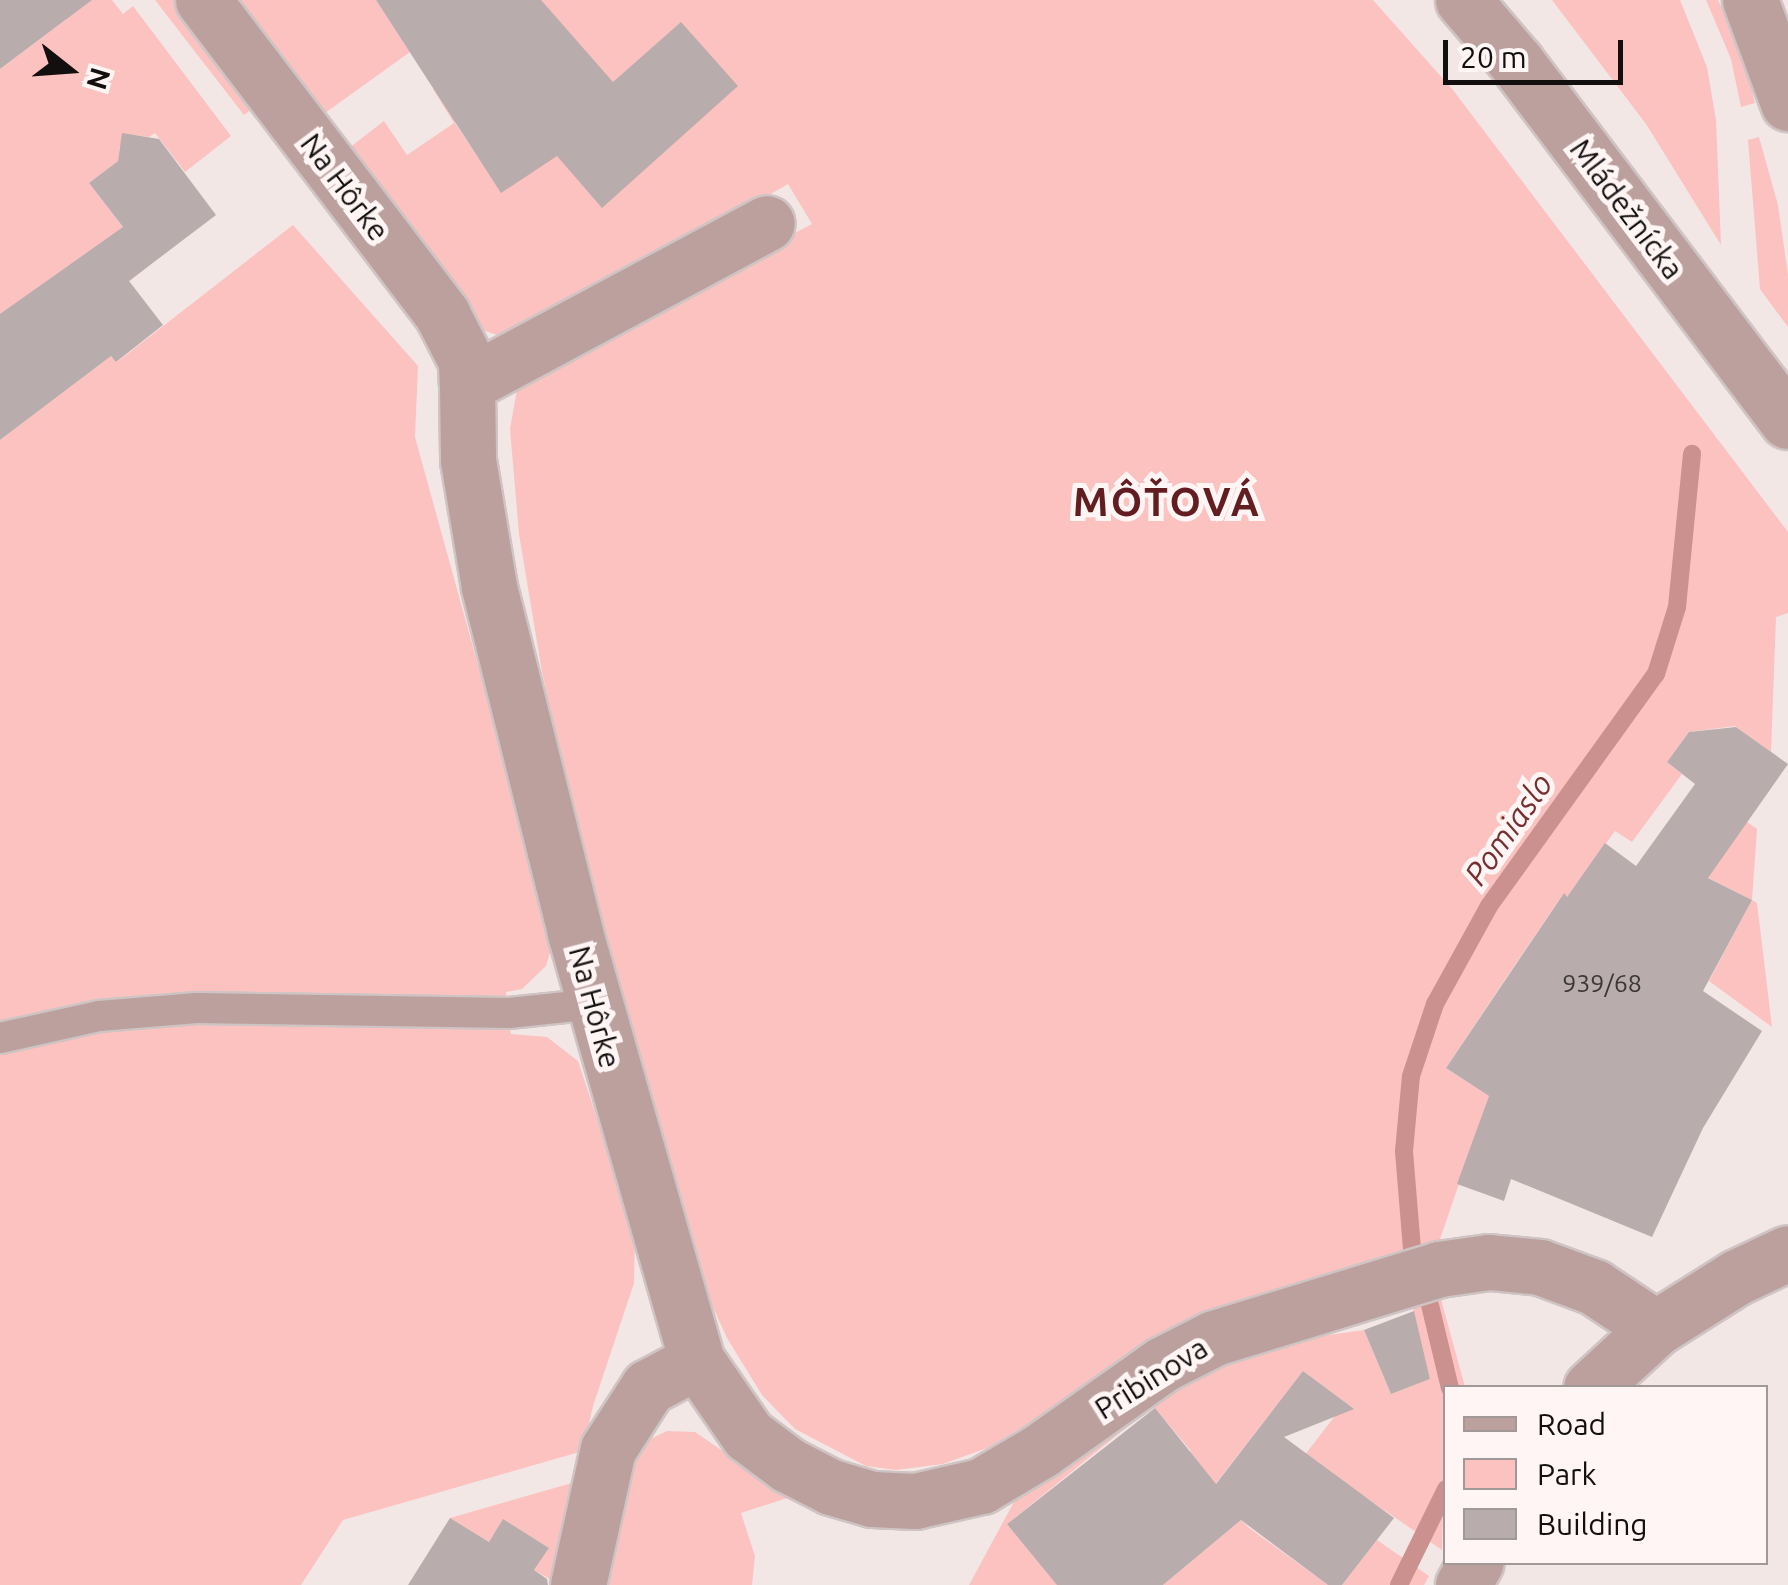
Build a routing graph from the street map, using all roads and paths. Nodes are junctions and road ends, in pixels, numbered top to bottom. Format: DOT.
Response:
graph roads {
  1 [pos="203,0"];
  2 [pos="1463,0"];
  3 [pos="1750,0"];
  4 [pos="1788,103"];
  5 [pos="767,223"];
  6 [pos="467,384"];
  7 [pos="1788,420"];
  8 [pos="594,1004"];
  9 [pos="0,1038"];
  10 [pos="1788,1254"];
  11 [pos="1656,1328"];
  12 [pos="697,1361"];
  13 [pos="1593,1385"];
  14 [pos="578,1585"];
  1 -- 6 [label="street, Na Hôrke"];
  2 -- 7 [label="street, Mládežnícka"];
  3 -- 4 [label="street"];
  5 -- 6 [label="street"];
  6 -- 8 [label="street, Na Hôrke"];
  8 -- 9 [label="lane"];
  8 -- 12 [label="street, Na Hôrke"];
  10 -- 11 [label="street"];
  11 -- 12 [label="street, Pribinova"];
  11 -- 13 [label="street"];
  12 -- 14 [label="street"];
}
